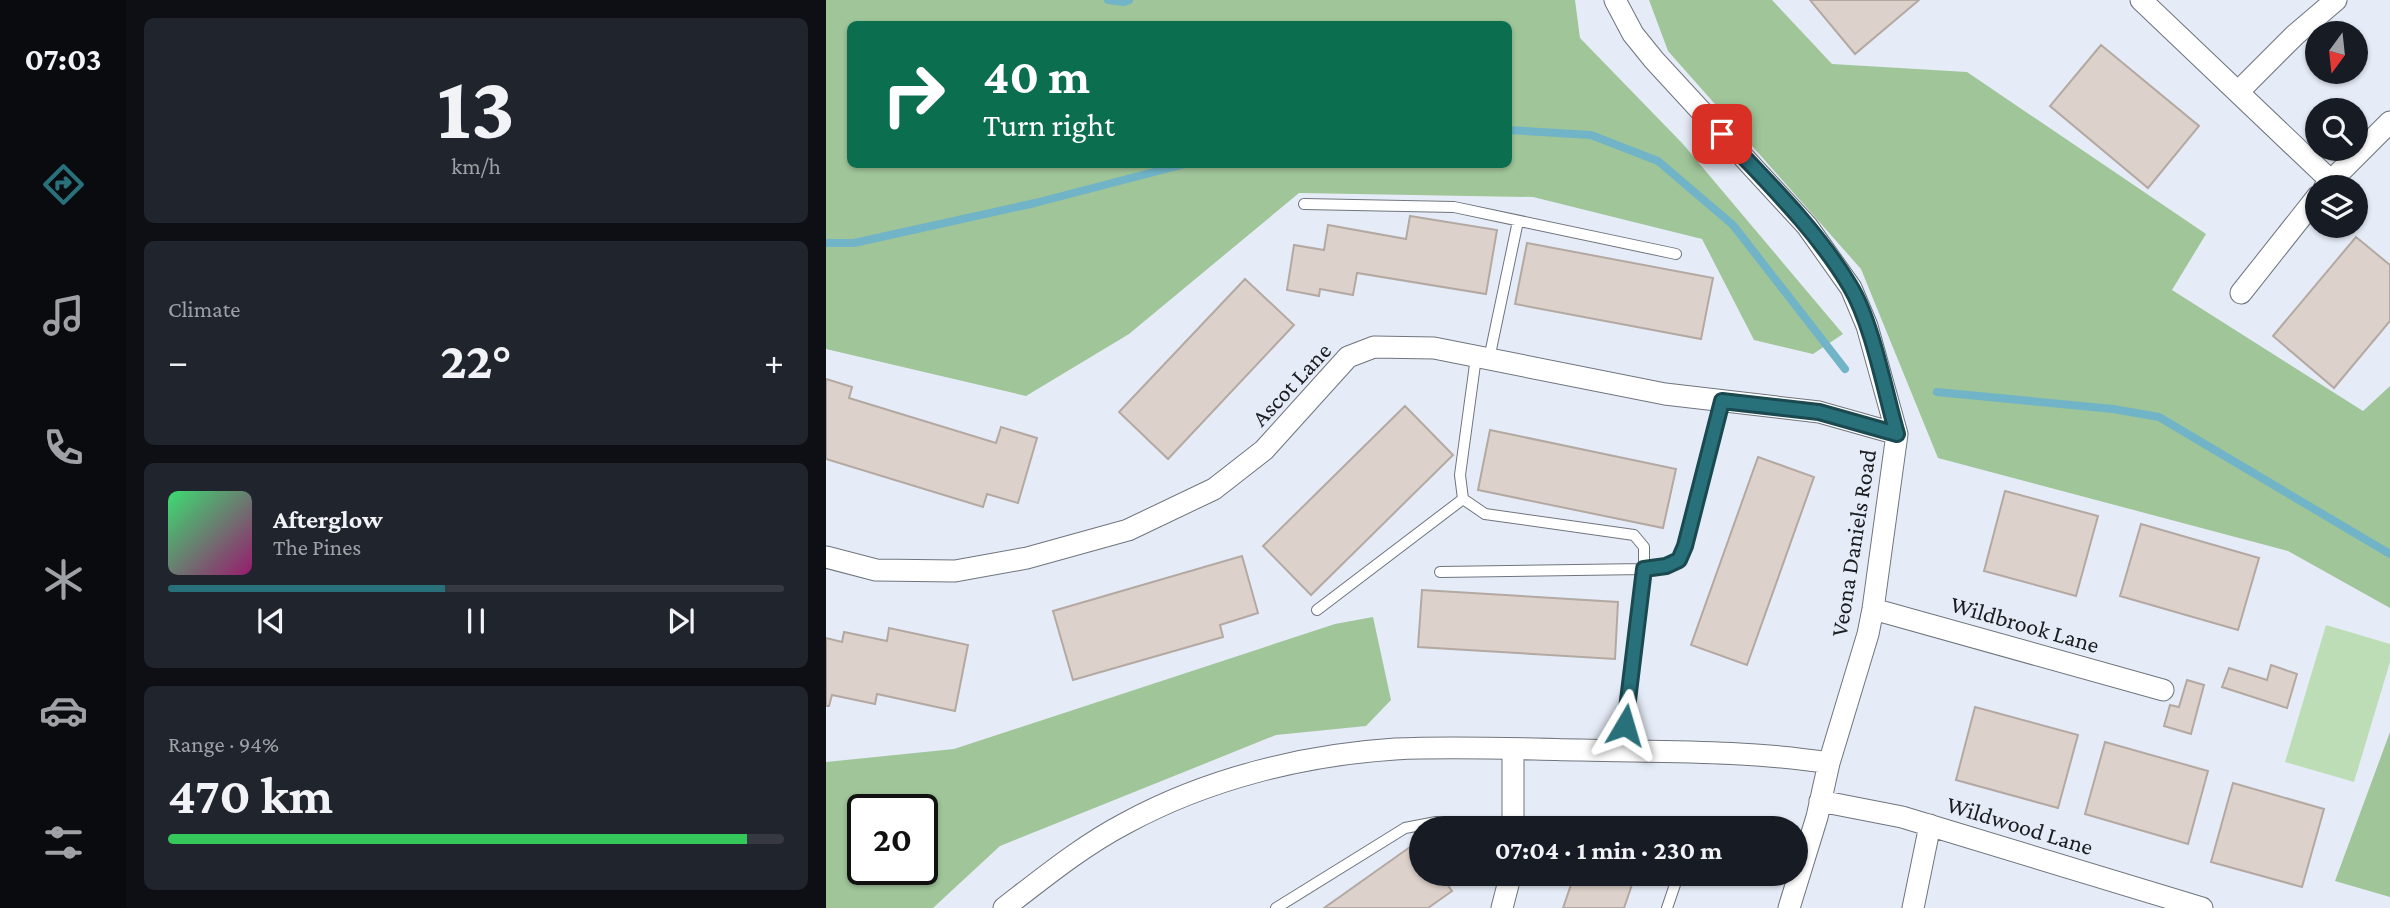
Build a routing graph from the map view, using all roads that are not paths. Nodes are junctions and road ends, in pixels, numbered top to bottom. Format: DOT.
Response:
graph roads {
  1 [pos="1615,0"];
  2 [pos="2140,0"];
  3 [pos="2336,0"];
  4 [pos="2238,92"];
  5 [pos="2390,122"];
  6 [pos="2312,175"];
  7 [pos="2337,175"];
  8 [pos="1304,204"];
  9 [pos="2305,212"];
  10 [pos="1518,221"];
  11 [pos="1676,254"];
  12 [pos="2241,293"];
  13 [pos="1483,358"];
  14 [pos="1722,401"];
  15 [pos="1897,434"];
  16 [pos="1463,499"];
  17 [pos="826,557"];
  18 [pos="1644,569"];
  19 [pos="1440,572"];
  20 [pos="1873,609"];
  21 [pos="1317,610"];
  22 [pos="2163,690"];
  23 [pos="1513,749"];
  24 [pos="1622,751"];
  25 [pos="1829,762"];
  26 [pos="1821,801"];
  27 [pos="1513,816"];
  28 [pos="1930,825"];
  29 [pos="1409,827"];
  30 [pos="1508,886"];
  31 [pos="1675,886"];
  32 [pos="1004,908"];
  33 [pos="1276,908"];
  34 [pos="1502,908"];
  35 [pos="1667,908"];
  36 [pos="1789,908"];
  37 [pos="1913,908"];
  38 [pos="2202,908"];
  1 -- 15 [label="street, Veona Daniels Road"];
  2 -- 4 [label="street"];
  3 -- 4 [label="street"];
  4 -- 6 [label="street"];
  5 -- 7 [label="street"];
  8 -- 10 [label="lane"];
  9 -- 12 [label="street"];
  10 -- 11 [label="lane"];
  10 -- 13 [label="lane"];
  13 -- 14 [label="street, Ascot Lane"];
  13 -- 16 [label="lane"];
  13 -- 17 [label="street, Ascot Lane"];
  14 -- 15 [label="street, Ascot Lane"];
  14 -- 18 [label="lane"];
  15 -- 20 [label="street, Veona Daniels Road"];
  16 -- 18 [label="lane"];
  16 -- 21 [label="lane"];
  18 -- 19 [label="lane"];
  18 -- 24 [label="lane"];
  20 -- 22 [label="street, Wildbrook Lane"];
  20 -- 25 [label="street, Veona Daniels Road"];
  23 -- 24 [label="street"];
  23 -- 27 [label="street"];
  23 -- 32 [label="street"];
  24 -- 25 [label="street"];
  25 -- 26 [label="street, Veona Daniels Road"];
  26 -- 28 [label="street, Wildwood Lane"];
  26 -- 36 [label="street, Veona Daniels Road"];
  28 -- 37 [label="street"];
  28 -- 38 [label="street, Wildwood Lane"];
  29 -- 33 [label="lane"];
  30 -- 34 [label="street"];
  31 -- 35 [label="lane"];
}
